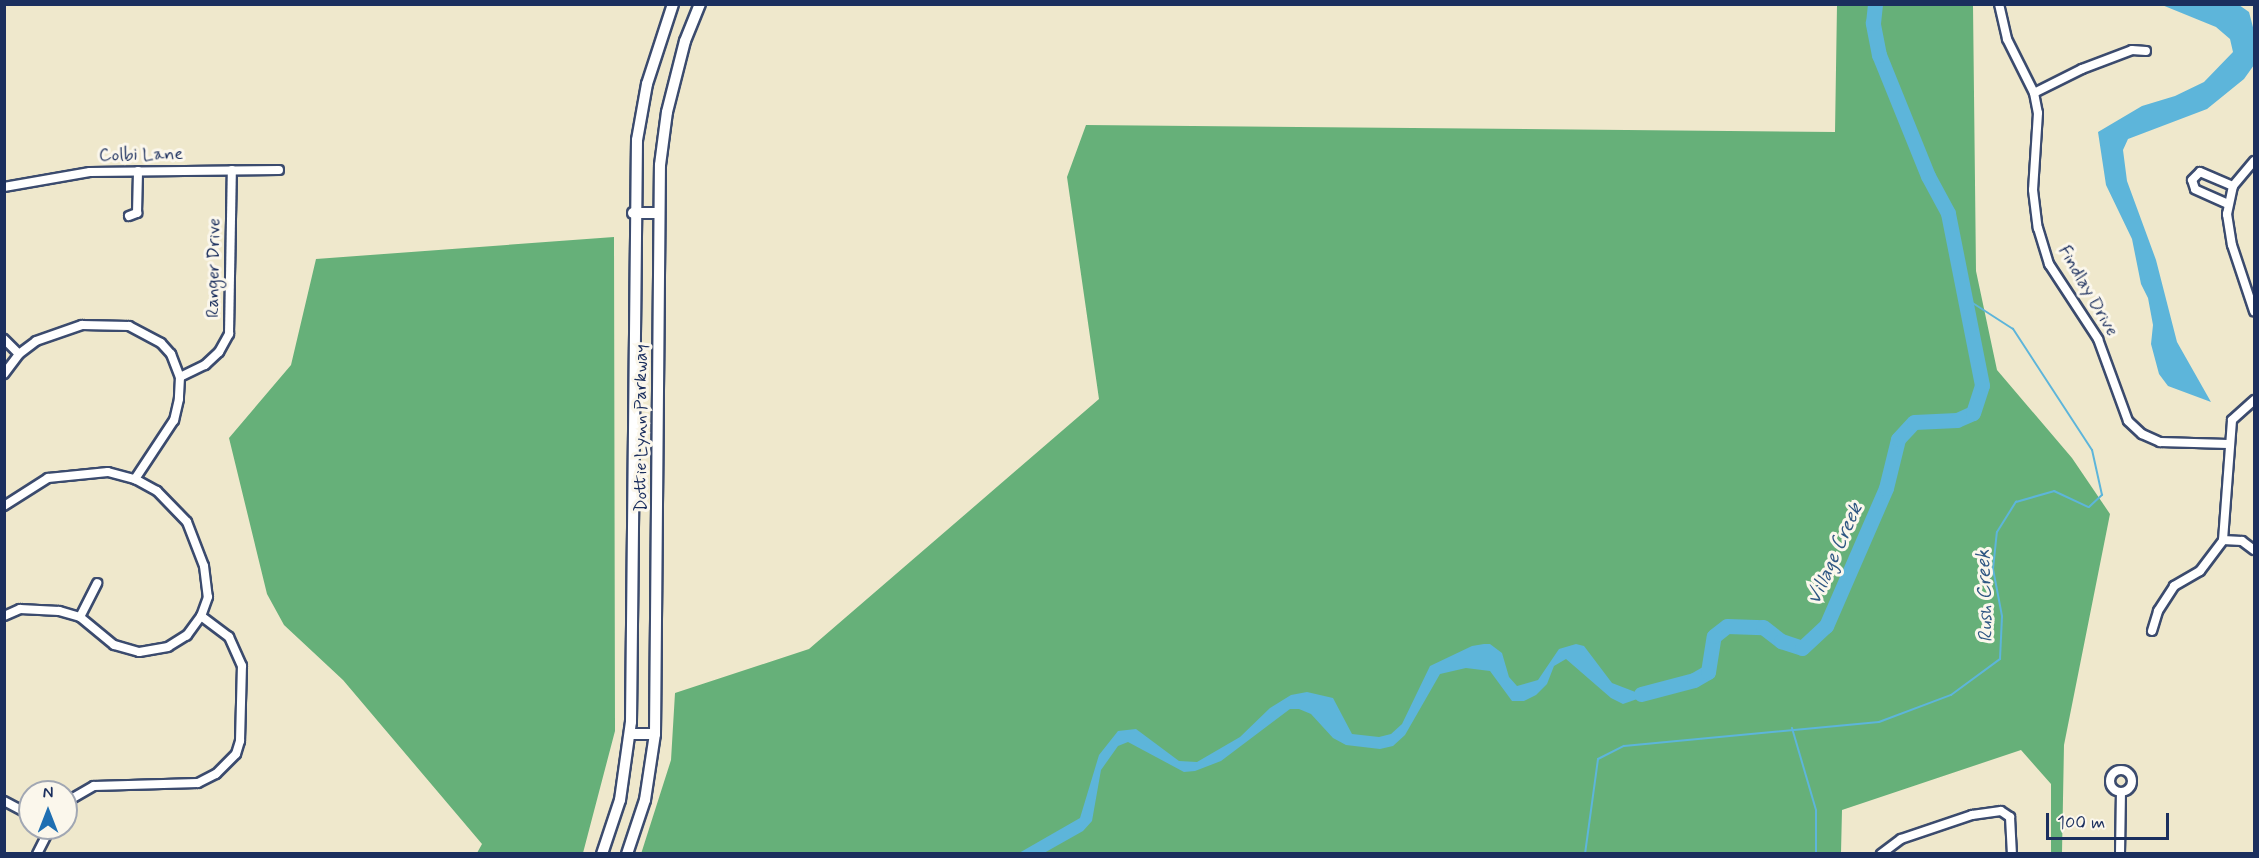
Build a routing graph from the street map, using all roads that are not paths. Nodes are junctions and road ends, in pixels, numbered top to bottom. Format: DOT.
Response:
graph roads {
  1 [pos="673,4"];
  2 [pos="700,4"];
  3 [pos="1999,4"];
  4 [pos="2146,51"];
  5 [pos="2034,93"];
  6 [pos="2254,161"];
  7 [pos="279,170"];
  8 [pos="138,171"];
  9 [pos="232,171"];
  10 [pos="2233,186"];
  11 [pos="4,187"];
  12 [pos="2228,204"];
  13 [pos="633,213"];
  14 [pos="659,213"];
  15 [pos="129,216"];
  16 [pos="2254,311"];
  17 [pos="4,339"];
  18 [pos="19,354"];
  19 [pos="4,374"];
  20 [pos="180,378"];
  21 [pos="2254,400"];
  22 [pos="2228,444"];
  23 [pos="135,479"];
  24 [pos="4,506"];
  25 [pos="2223,540"];
  26 [pos="2254,550"];
  27 [pos="97,583"];
  28 [pos="4,616"];
  29 [pos="201,616"];
  30 [pos="80,617"];
  31 [pos="2152,631"];
  32 [pos="630,734"];
  33 [pos="655,734"];
  34 [pos="2121,792"];
  35 [pos="78,795"];
  36 [pos="4,801"];
  37 [pos="18,809"];
  38 [pos="45,840"];
  39 [pos="37,854"];
  40 [pos="602,854"];
  41 [pos="627,854"];
  42 [pos="1881,854"];
  43 [pos="2012,854"];
  44 [pos="2120,854"];
  1 -- 13 [label="main road, Dottie Lynn Parkway"];
  2 -- 14 [label="main road, Dottie Lynn Parkway"];
  3 -- 5 [label="street, Findlay Drive"];
  4 -- 5 [label="street"];
  5 -- 22 [label="street, Findlay Drive"];
  6 -- 10 [label="street"];
  7 -- 9 [label="street, Colbi Lane"];
  8 -- 9 [label="street, Colbi Lane"];
  8 -- 11 [label="street, Colbi Lane"];
  8 -- 15 [label="street"];
  9 -- 20 [label="street, Ranger Drive"];
  10 -- 12 [label="street"];
  10 -- 12 [label="street"];
  12 -- 16 [label="street"];
  13 -- 14 [label="main road"];
  13 -- 32 [label="main road, Dottie Lynn Parkway"];
  14 -- 33 [label="main road, Dottie Lynn Parkway"];
  17 -- 18 [label="street"];
  18 -- 19 [label="street"];
  18 -- 20 [label="street"];
  20 -- 23 [label="street"];
  21 -- 22 [label="street"];
  22 -- 25 [label="street"];
  23 -- 24 [label="street"];
  23 -- 29 [label="street"];
  25 -- 26 [label="street"];
  25 -- 31 [label="street"];
  27 -- 30 [label="street"];
  28 -- 30 [label="street"];
  29 -- 30 [label="street"];
  29 -- 35 [label="street"];
  32 -- 33 [label="main road"];
  32 -- 40 [label="main road, Dottie Lynn Parkway"];
  33 -- 41 [label="main road, Dottie Lynn Parkway"];
  34 -- 44 [label="street"];
  36 -- 37 [label="street"];
  38 -- 39 [label="street"];
  42 -- 43 [label="street"];
}
